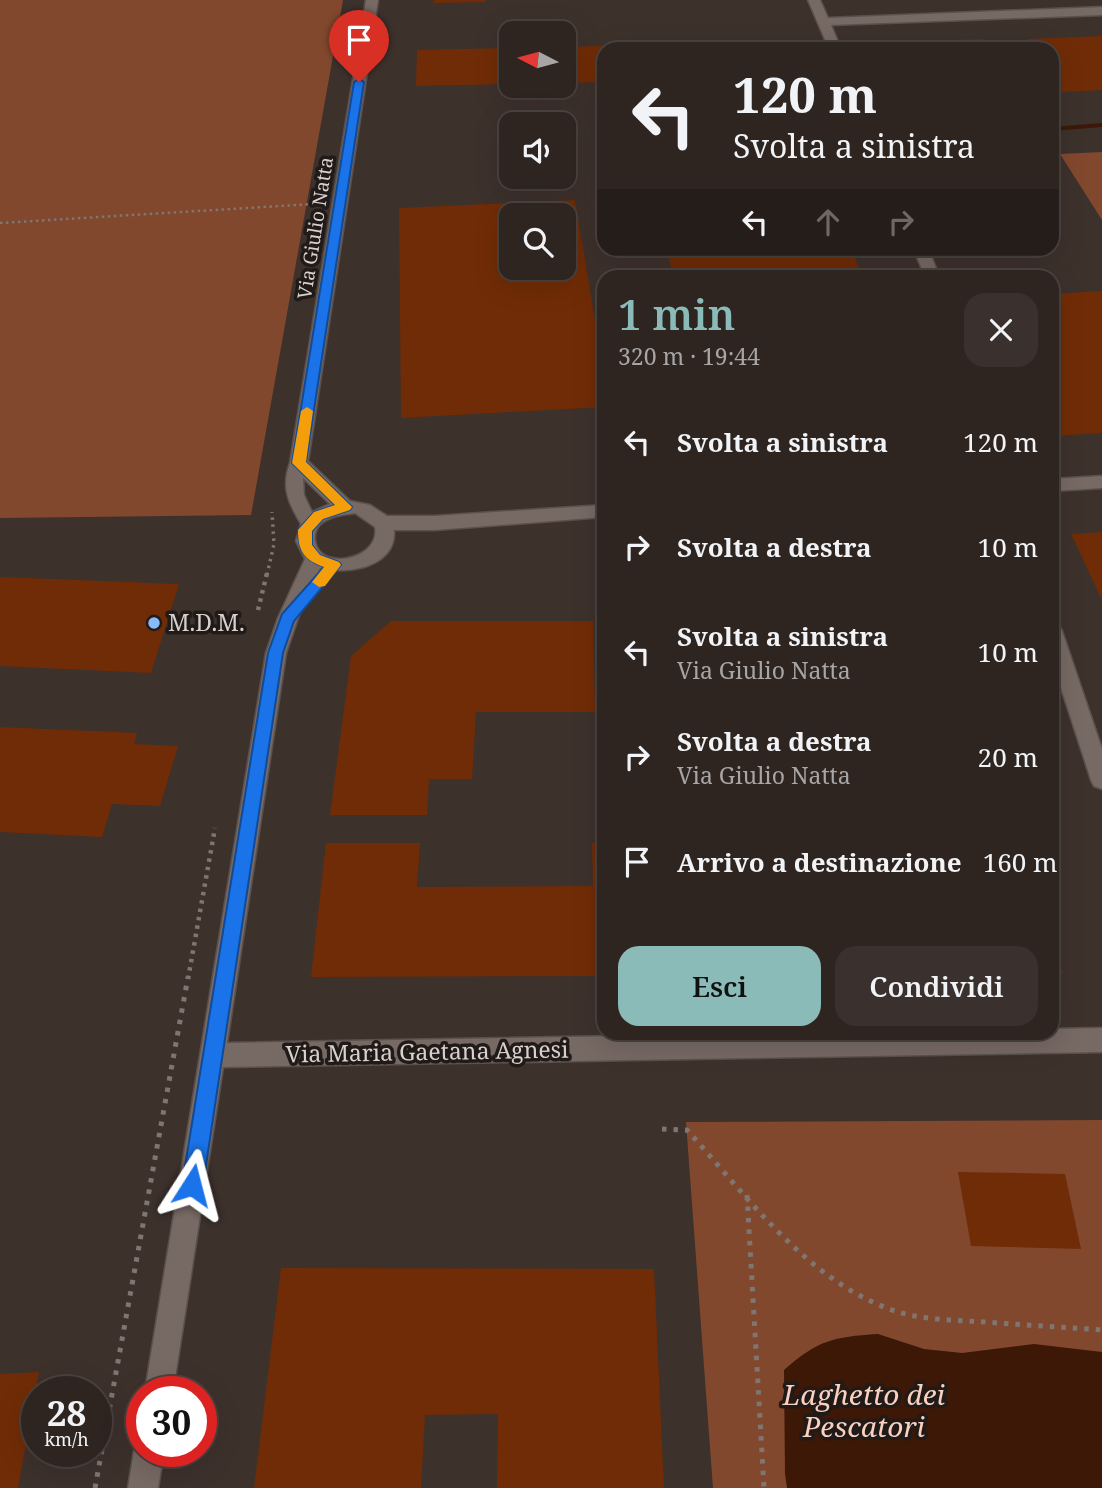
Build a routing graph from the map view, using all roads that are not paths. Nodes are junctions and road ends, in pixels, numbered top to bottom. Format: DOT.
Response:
graph roads {
  1 [pos="372,0"];
  2 [pos="814,0"];
  3 [pos="1102,12"];
  4 [pos="824,22"];
  5 [pos="832,42"];
  6 [pos="299,463"];
  7 [pos="1102,482"];
  8 [pos="1059,485"];
  9 [pos="345,507"];
  10 [pos="597,511"];
  11 [pos="383,523"];
  12 [pos="435,523"];
  13 [pos="310,524"];
  14 [pos="380,548"];
  15 [pos="315,559"];
  16 [pos="334,565"];
  17 [pos="288,618"];
  18 [pos="1059,652"];
  19 [pos="1102,780"];
  20 [pos="1102,1040"];
  21 [pos="214,1055"];
  22 [pos="161,1376"];
  23 [pos="146,1467"];
  24 [pos="143,1488"];
  1 -- 6 [label="street, Via Giulio Natta"];
  2 -- 4 [label="street"];
  3 -- 4 [label="street"];
  4 -- 5 [label="street"];
  6 -- 9 [label="street"];
  6 -- 13 [label="street, Via Giulio Natta"];
  7 -- 8 [label="street"];
  9 -- 11 [label="street"];
  9 -- 13 [label="street"];
  10 -- 12 [label="street"];
  11 -- 12 [label="street"];
  11 -- 14 [label="street"];
  12 -- 14 [label="street"];
  13 -- 15 [label="street"];
  14 -- 16 [label="street"];
  15 -- 16 [label="street"];
  15 -- 17 [label="street"];
  16 -- 17 [label="street"];
  17 -- 21 [label="street"];
  18 -- 19 [label="street"];
  20 -- 21 [label="street, Via Maria Gaetana Agnesi"];
  21 -- 22 [label="street"];
  23 -- 24 [label="street"];
}
